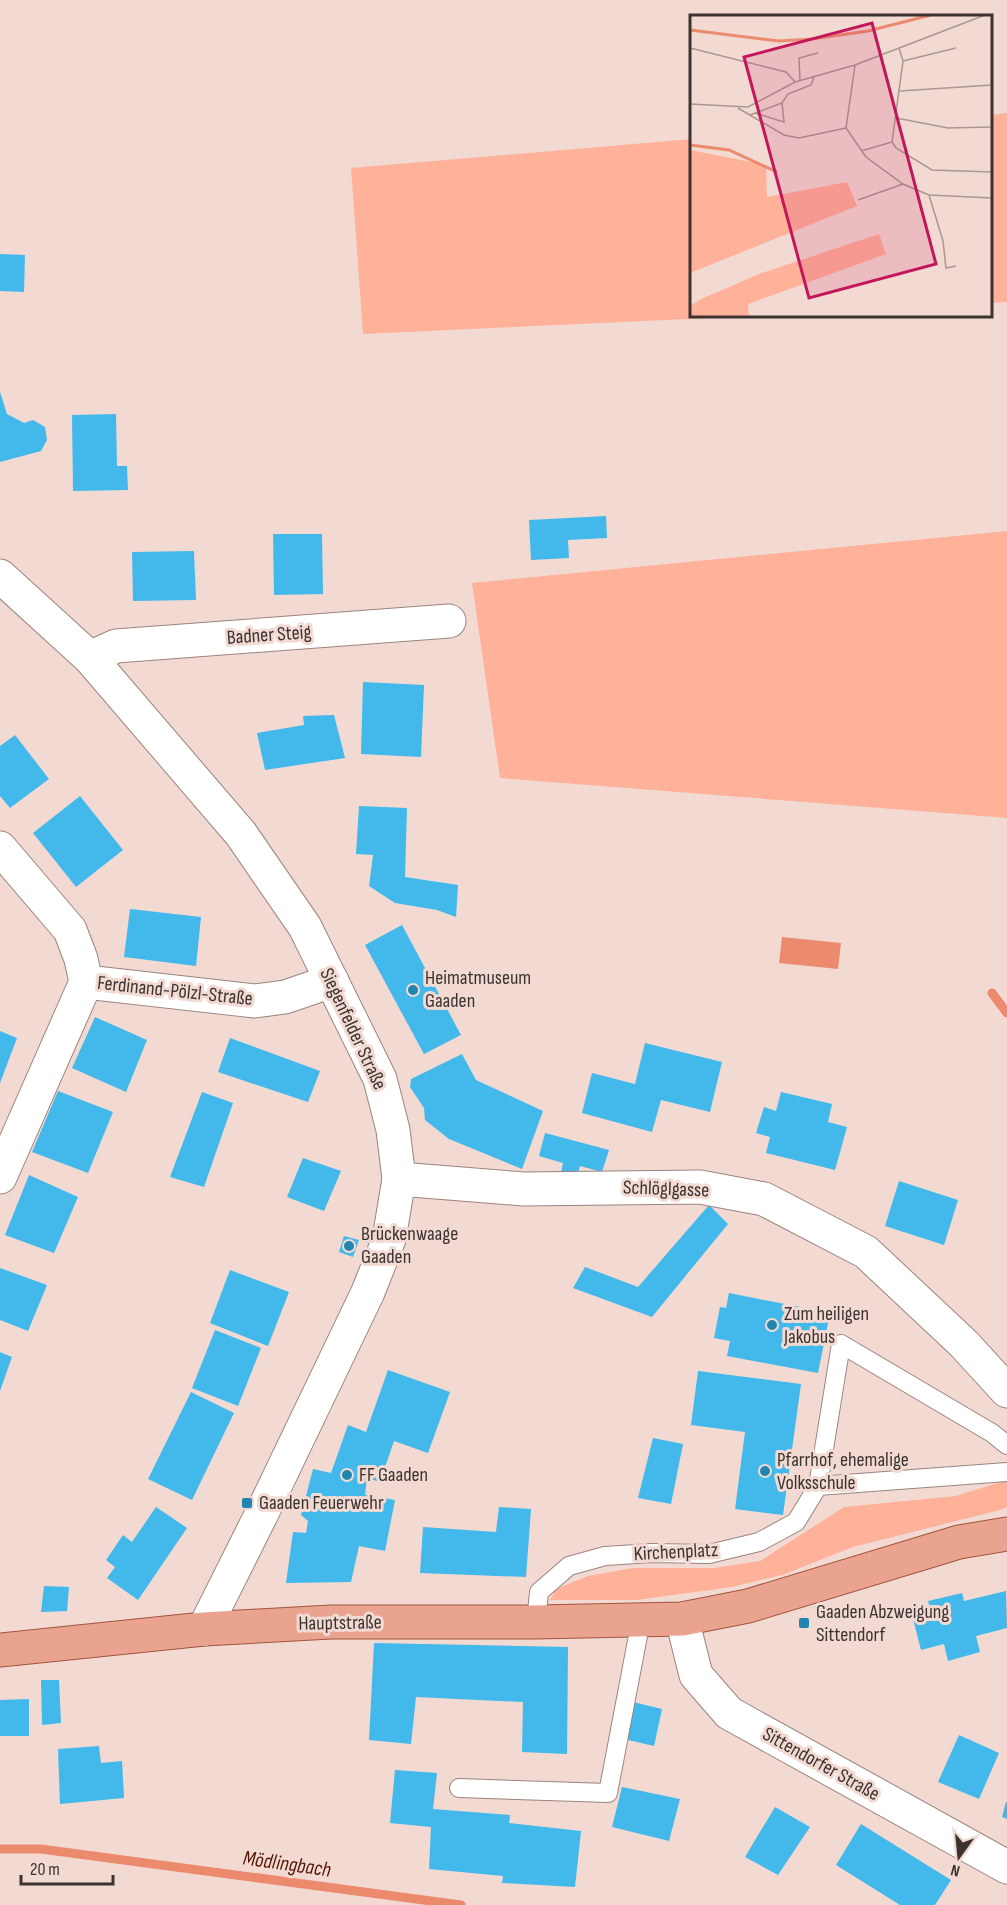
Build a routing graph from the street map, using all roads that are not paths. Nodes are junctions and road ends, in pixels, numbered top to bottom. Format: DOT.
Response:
graph roads {
  1 [pos="0,576"];
  2 [pos="449,621"];
  3 [pos="90,658"];
  4 [pos="0,848"];
  5 [pos="332,981"];
  6 [pos="86,982"];
  7 [pos="3,1160"];
  8 [pos="399,1179"];
  9 [pos="1007,1391"];
  10 [pos="1007,1445"];
  11 [pos="1007,1472"];
  12 [pos="818,1486"];
  13 [pos="1007,1534"];
  14 [pos="682,1619"];
  15 [pos="641,1620"];
  16 [pos="536,1622"];
  17 [pos="204,1629"];
  18 [pos="0,1650"];
  19 [pos="459,1788"];
  20 [pos="1007,1867"];
  1 -- 3 [label="street, Siegenfelder Straße"];
  2 -- 3 [label="street, Badner Steig"];
  3 -- 5 [label="street, Siegenfelder Straße"];
  4 -- 6 [label="street, Ferdinand-Pölzl-Straße"];
  5 -- 6 [label="street, Ferdinand-Pölzl-Straße"];
  5 -- 8 [label="street, Siegenfelder Straße"];
  6 -- 7 [label="street, Ferdinand-Pölzl-Straße"];
  8 -- 9 [label="street, Schlöglgasse"];
  8 -- 17 [label="street, Siegenfelder Straße"];
  10 -- 12 [label="lane"];
  11 -- 12 [label="lane"];
  12 -- 16 [label="lane, Kirchenplatz"];
  13 -- 14 [label="main road"];
  14 -- 15 [label="main road, Hauptstraße"];
  14 -- 20 [label="street, Sittendorfer Straße"];
  15 -- 16 [label="main road, Hauptstraße"];
  15 -- 19 [label="lane"];
  16 -- 17 [label="main road, Hauptstraße"];
  17 -- 18 [label="main road, Hauptstraße"];
}
